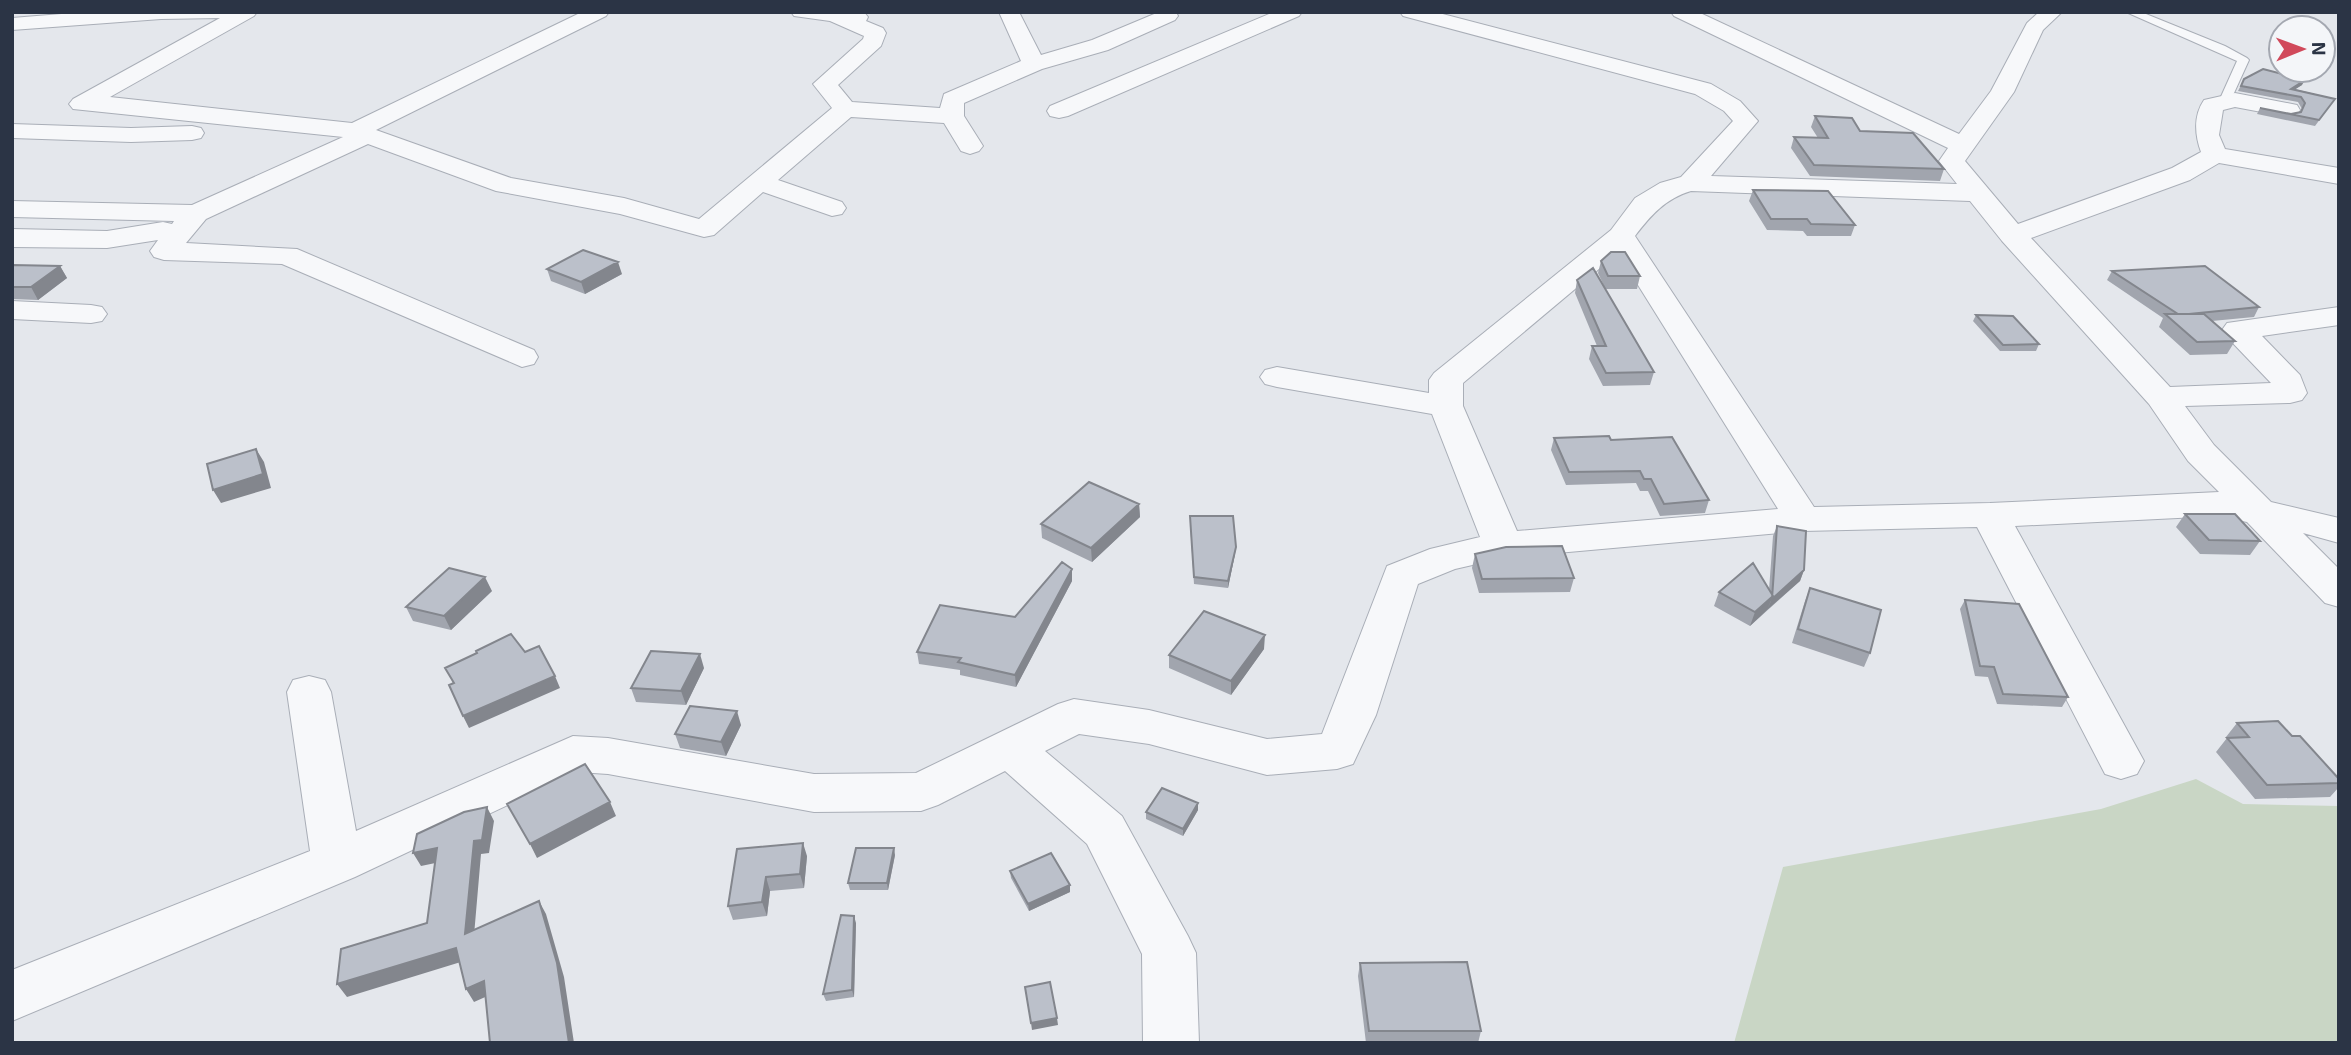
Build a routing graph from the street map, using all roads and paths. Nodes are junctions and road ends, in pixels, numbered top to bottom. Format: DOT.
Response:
graph roads {
  1 [pos="226,12"];
  2 [pos="247,12"];
  3 [pos="599,12"];
  4 [pos="801,12"];
  5 [pos="1009,12"];
  6 [pos="1292,12"];
  7 [pos="1410,12"];
  8 [pos="1681,12"];
  9 [pos="2052,12"];
  10 [pos="2131,12"];
  11 [pos="834,15"];
  12 [pos="1168,16"];
  13 [pos="886,20"];
  14 [pos="12,24"];
  15 [pos="1034,64"];
  16 [pos="2225,101"];
  17 [pos="86,102"];
  18 [pos="845,109"];
  19 [pos="2288,110"];
  20 [pos="1059,111"];
  21 [pos="951,116"];
  22 [pos="12,119"];
  23 [pos="293,124"];
  24 [pos="12,131"];
  25 [pos="360,133"];
  26 [pos="970,146"];
  27 [pos="1964,146"];
  28 [pos="2215,155"];
  29 [pos="2339,176"];
  30 [pos="759,182"];
  31 [pos="1690,183"];
  32 [pos="1978,193"];
  33 [pos="832,208"];
  34 [pos="12,209"];
  35 [pos="192,218"];
  36 [pos="2012,235"];
  37 [pos="1621,236"];
  38 [pos="12,238"];
  39 [pos="12,310"];
  40 [pos="83,314"];
  41 [pos="2339,316"];
  42 [pos="522,357"];
  43 [pos="1276,377"];
  44 [pos="2161,397"];
  45 [pos="1446,406"];
  46 [pos="2256,510"];
  47 [pos="1990,515"];
  48 [pos="1803,519"];
  49 [pos="2339,531"];
  50 [pos="1503,545"];
  51 [pos="2339,593"];
  52 [pos="309,692"];
  53 [pos="1010,748"];
  54 [pos="2121,761"];
  55 [pos="337,862"];
  56 [pos="12,996"];
  57 [pos="1171,1043"];
  1 -- 14 [label="street"];
  2 -- 17 [label="street"];
  3 -- 25 [label="street"];
  4 -- 11 [label="street"];
  5 -- 15 [label="street"];
  6 -- 20 [label="street"];
  7 -- 31 [label="street"];
  8 -- 27 [label="street"];
  9 -- 27 [label="street"];
  10 -- 16 [label="lane"];
  11 -- 13 [label="street"];
  11 -- 18 [label="street"];
  12 -- 15 [label="street"];
  15 -- 21 [label="street"];
  17 -- 22 [label="street"];
  17 -- 23 [label="street"];
  18 -- 21 [label="street"];
  18 -- 30 [label="street"];
  19 -- 28 [label="street"];
  21 -- 26 [label="street"];
  23 -- 24 [label="street"];
  23 -- 25 [label="street"];
  25 -- 30 [label="street"];
  25 -- 35 [label="street"];
  27 -- 32 [label="street"];
  28 -- 29 [label="street"];
  28 -- 36 [label="street"];
  30 -- 33 [label="street"];
  31 -- 32 [label="street"];
  31 -- 37 [label="street"];
  32 -- 36 [label="street"];
  34 -- 35 [label="street"];
  35 -- 38 [label="street"];
  35 -- 42 [label="street"];
  36 -- 44 [label="street"];
  37 -- 45 [label="street"];
  37 -- 48 [label="street"];
  39 -- 40 [label="street"];
  41 -- 44 [label="street"];
  43 -- 45 [label="street"];
  44 -- 46 [label="street"];
  45 -- 50 [label="street"];
  46 -- 47 [label="street"];
  46 -- 49 [label="street"];
  46 -- 51 [label="street"];
  47 -- 48 [label="street"];
  47 -- 54 [label="street"];
  48 -- 50 [label="street"];
  50 -- 53 [label="street"];
  52 -- 55 [label="street"];
  53 -- 55 [label="street"];
  53 -- 57 [label="street"];
  55 -- 56 [label="street"];
}
